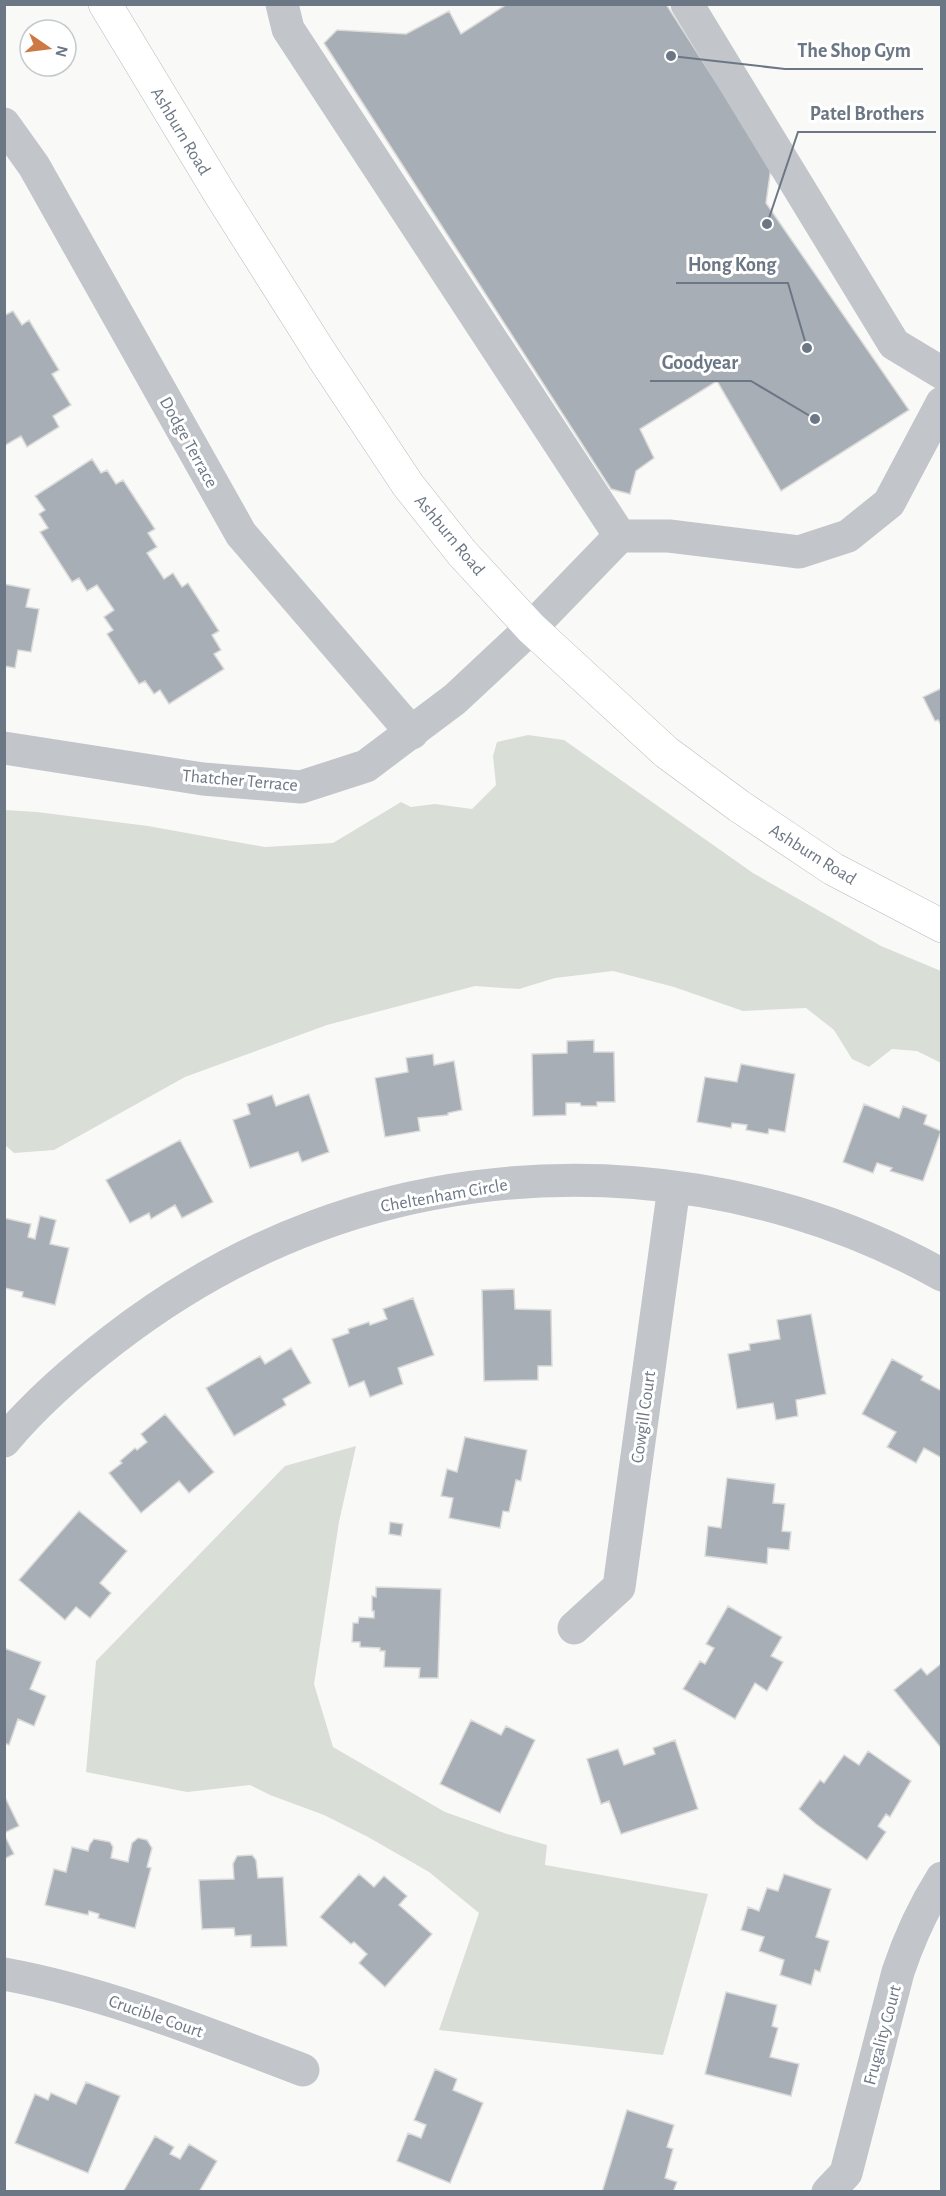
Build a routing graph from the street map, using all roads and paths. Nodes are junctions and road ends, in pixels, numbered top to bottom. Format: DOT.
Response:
graph roads {
  1 [pos="105,4"];
  2 [pos="282,4"];
  3 [pos="687,4"];
  4 [pos="4,124"];
  5 [pos="942,373"];
  6 [pos="942,403"];
  7 [pos="620,536"];
  8 [pos="531,628"];
  9 [pos="412,733"];
  10 [pos="4,747"];
  11 [pos="942,927"];
  12 [pos="674,1187"];
  13 [pos="942,1275"];
  14 [pos="9,1427"];
  15 [pos="574,1628"];
  16 [pos="942,1878"];
  17 [pos="4,1974"];
  18 [pos="303,2070"];
  19 [pos="828,2192"];
  1 -- 8 [label="main road, Ashburn Road"];
  2 -- 7 [label="street"];
  3 -- 5 [label="street"];
  4 -- 9 [label="street, Dodge Terrace"];
  6 -- 7 [label="street"];
  7 -- 8 [label="street, Thatcher Terrace"];
  8 -- 9 [label="street, Thatcher Terrace"];
  8 -- 11 [label="main road, Ashburn Road"];
  9 -- 10 [label="street, Thatcher Terrace"];
  12 -- 13 [label="street, Cheltenham Circle"];
  12 -- 14 [label="street, Cheltenham Circle"];
  12 -- 15 [label="street, Cowgill Court"];
  16 -- 19 [label="street, Frugality Court"];
  17 -- 18 [label="street, Crucible Court"];
}
